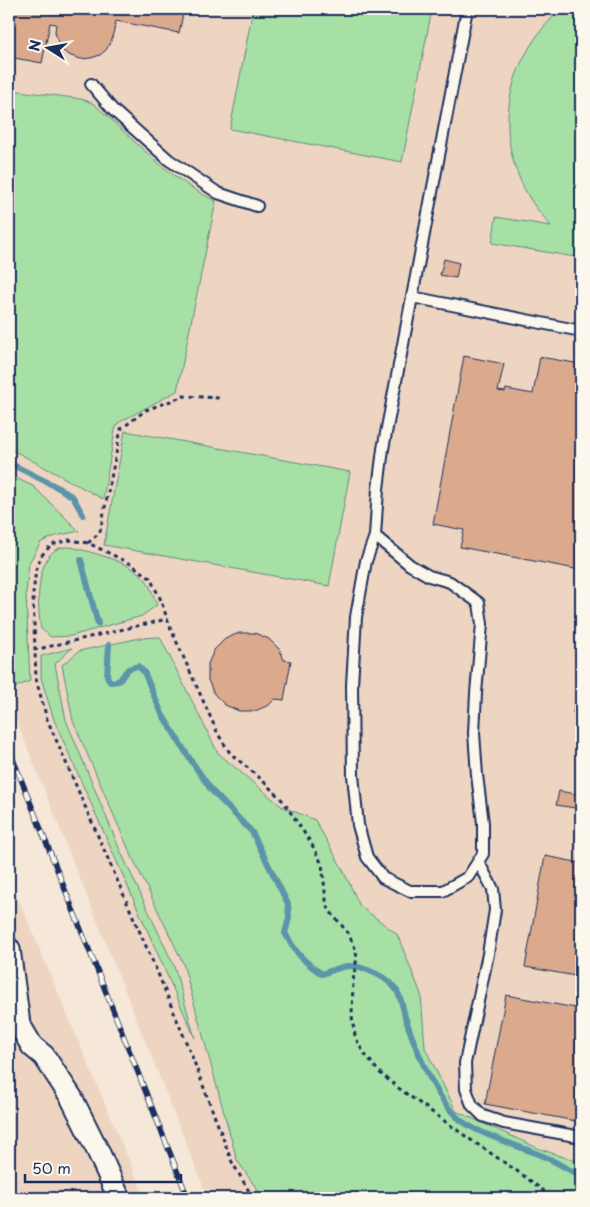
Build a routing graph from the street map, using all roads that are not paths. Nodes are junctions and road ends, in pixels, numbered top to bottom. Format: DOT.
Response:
graph roads {
  1 [pos="467,9"];
  2 [pos="91,84"];
  3 [pos="257,206"];
  4 [pos="412,297"];
  5 [pos="581,331"];
  6 [pos="375,536"];
  7 [pos="478,861"];
  8 [pos="9,948"];
  9 [pos="581,1137"];
  10 [pos="119,1198"];
  1 -- 4 [label="lane"];
  2 -- 3 [label="lane"];
  4 -- 5 [label="lane"];
  4 -- 6 [label="lane"];
  6 -- 7 [label="lane"];
  6 -- 7 [label="lane"];
  7 -- 9 [label="lane"];
  8 -- 10 [label="street"];
}
